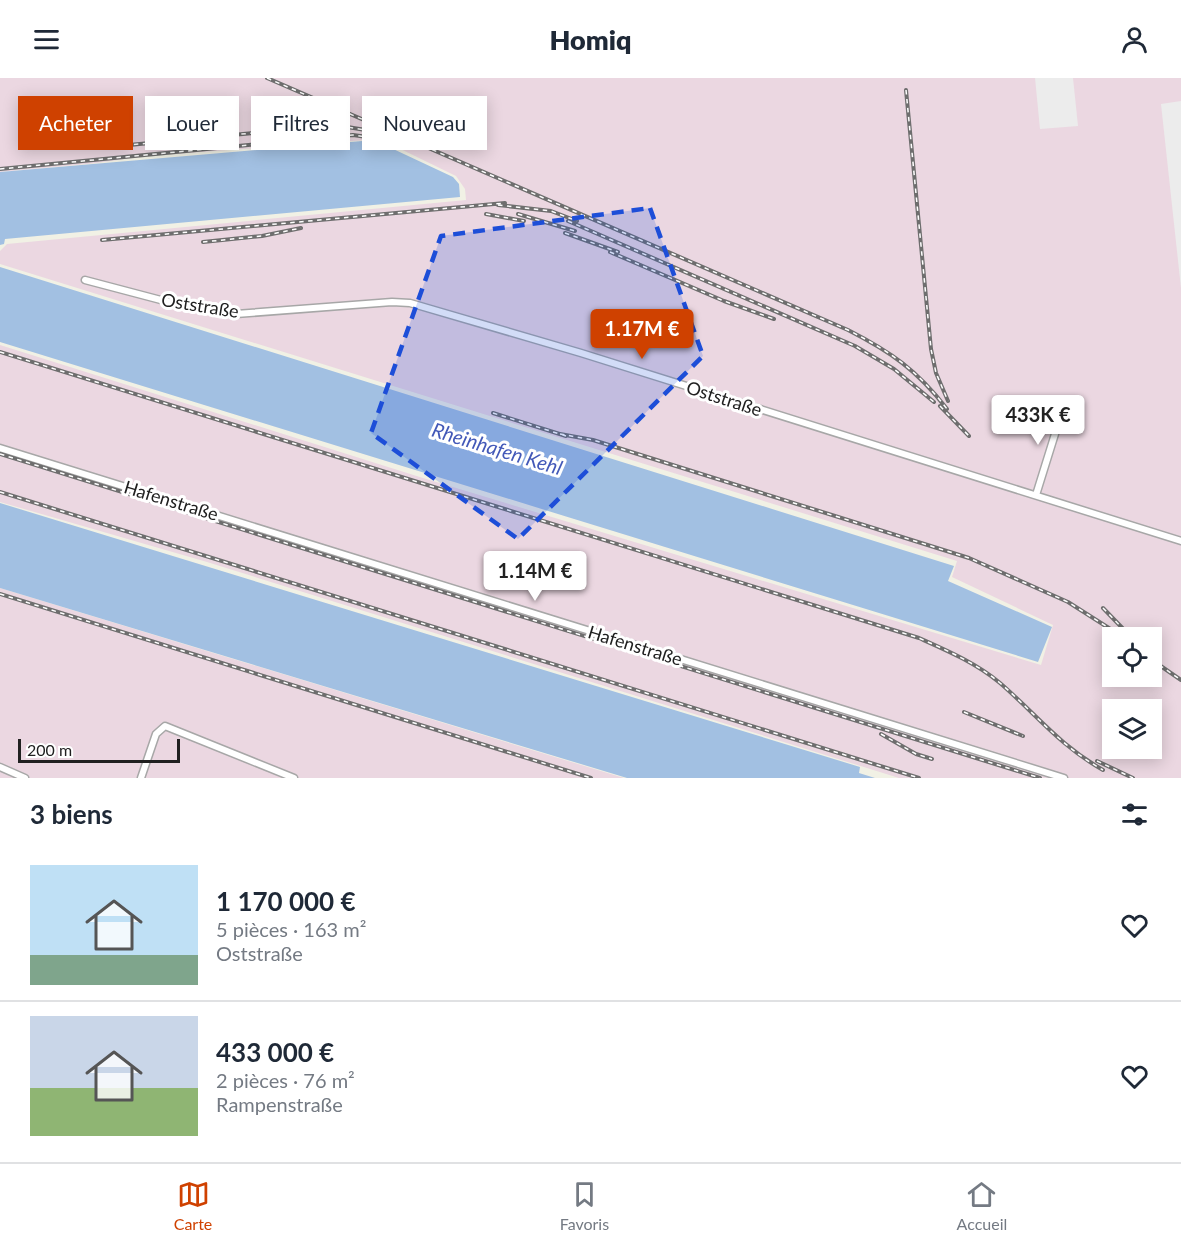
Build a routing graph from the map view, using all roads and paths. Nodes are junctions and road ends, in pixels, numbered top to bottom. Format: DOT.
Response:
graph roads {
  1 [pos="85,280"];
  2 [pos="1064,405"];
  3 [pos="0,448"];
  4 [pos="1035,495"];
  5 [pos="1181,541"];
  6 [pos="0,768"];
  7 [pos="25,778"];
  8 [pos="141,778"];
  9 [pos="294,778"];
  10 [pos="1064,778"];
  1 -- 4 [label="street, Oststraße"];
  2 -- 4 [label="street"];
  3 -- 10 [label="street, Hafenstraße"];
  4 -- 5 [label="street, Oststraße"];
  6 -- 7 [label="street"];
  8 -- 9 [label="street"];
}
